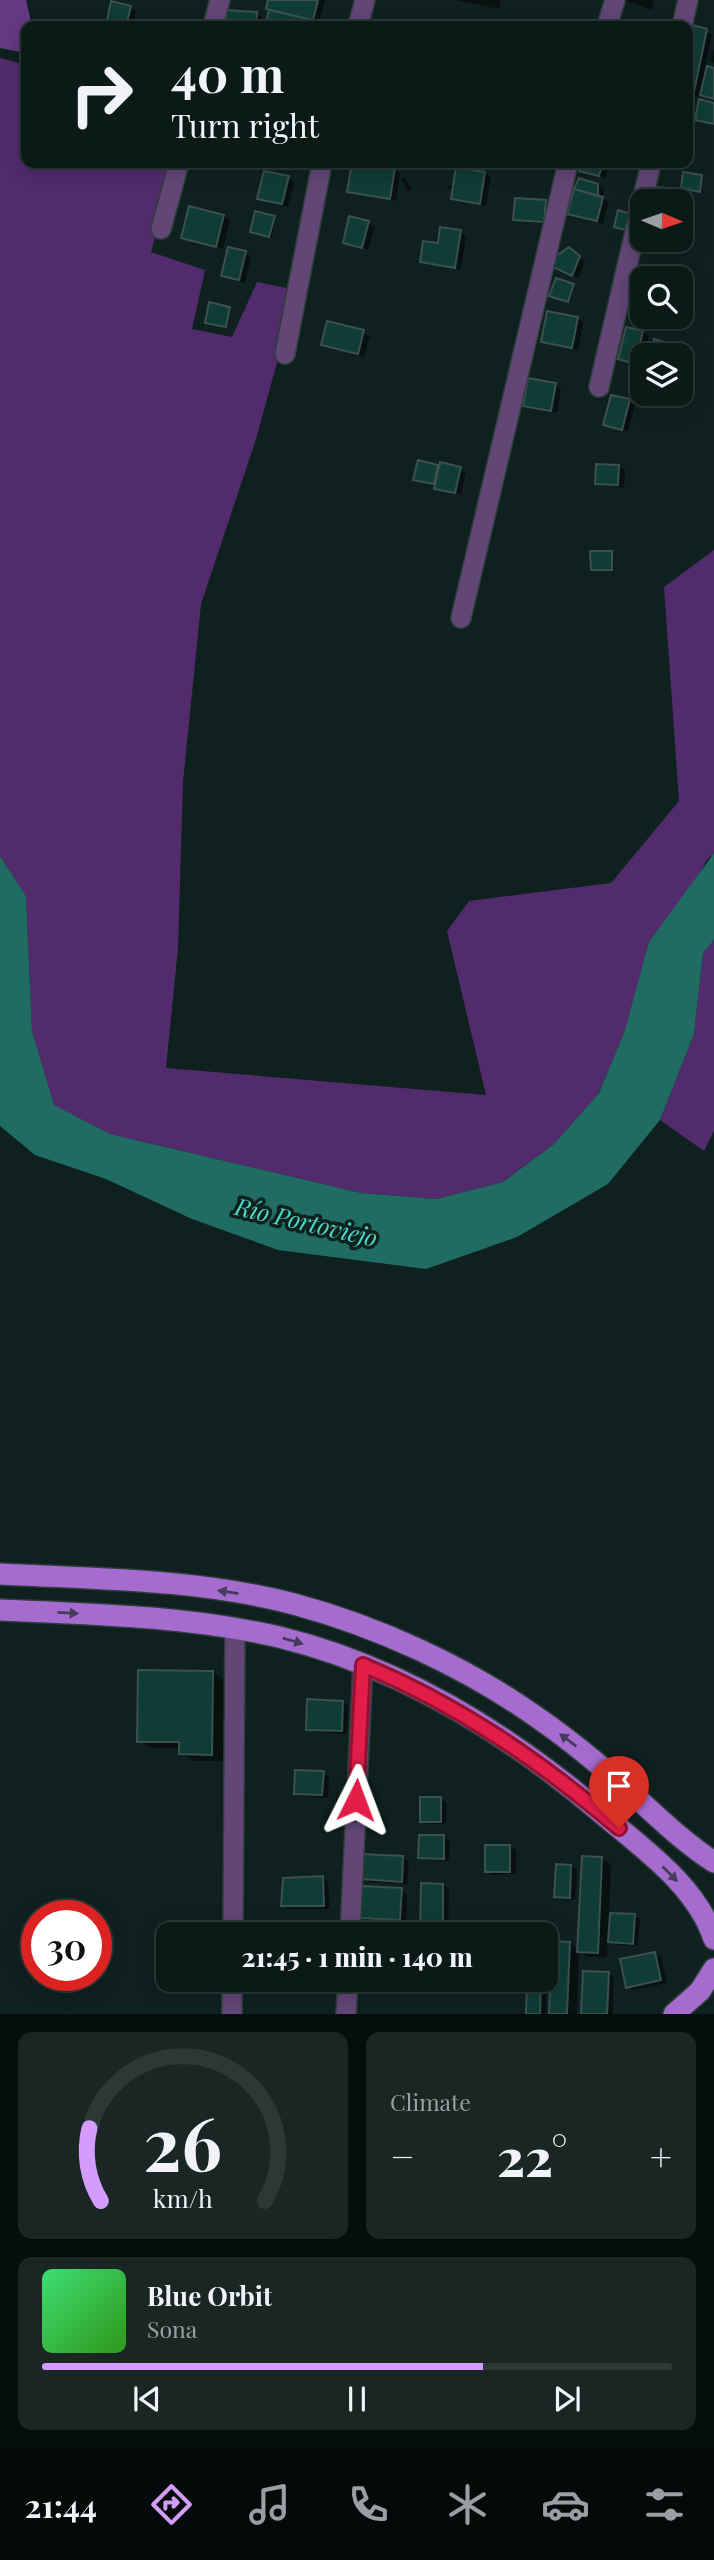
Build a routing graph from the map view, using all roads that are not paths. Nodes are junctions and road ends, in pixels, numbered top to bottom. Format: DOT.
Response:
graph roads {
  1 [pos="220,0"];
  2 [pos="365,0"];
  3 [pos="615,0"];
  4 [pos="688,0"];
  5 [pos="215,21"];
  6 [pos="359,21"];
  7 [pos="609,21"];
  8 [pos="683,21"];
  9 [pos="178,168"];
  10 [pos="321,168"];
  11 [pos="567,168"];
  12 [pos="650,168"];
  13 [pos="161,229"];
  14 [pos="285,354"];
  15 [pos="599,387"];
  16 [pos="461,618"];
  17 [pos="0,1574"];
  18 [pos="0,1610"];
  19 [pos="235,1629"];
  20 [pos="363,1665"];
  21 [pos="714,1862"];
  22 [pos="233,1922"];
  23 [pos="351,1922"];
  24 [pos="714,1939"];
  25 [pos="714,1969"];
  26 [pos="232,1992"];
  27 [pos="347,1992"];
  28 [pos="232,2014"];
  29 [pos="346,2014"];
  30 [pos="674,2014"];
  1 -- 5 [label="street"];
  2 -- 6 [label="street"];
  3 -- 7 [label="street"];
  4 -- 8 [label="street"];
  9 -- 13 [label="street"];
  10 -- 14 [label="street"];
  11 -- 16 [label="street"];
  12 -- 15 [label="street"];
  21 -- 17 [label="main road, one-way"];
  18 -- 19 [label="main road, one-way"];
  19 -- 20 [label="main road, one-way"];
  19 -- 22 [label="street"];
  20 -- 23 [label="street"];
  20 -- 24 [label="main road, one-way"];
  25 -- 30 [label="main road"];
  26 -- 28 [label="street"];
  27 -- 29 [label="street"];
}
